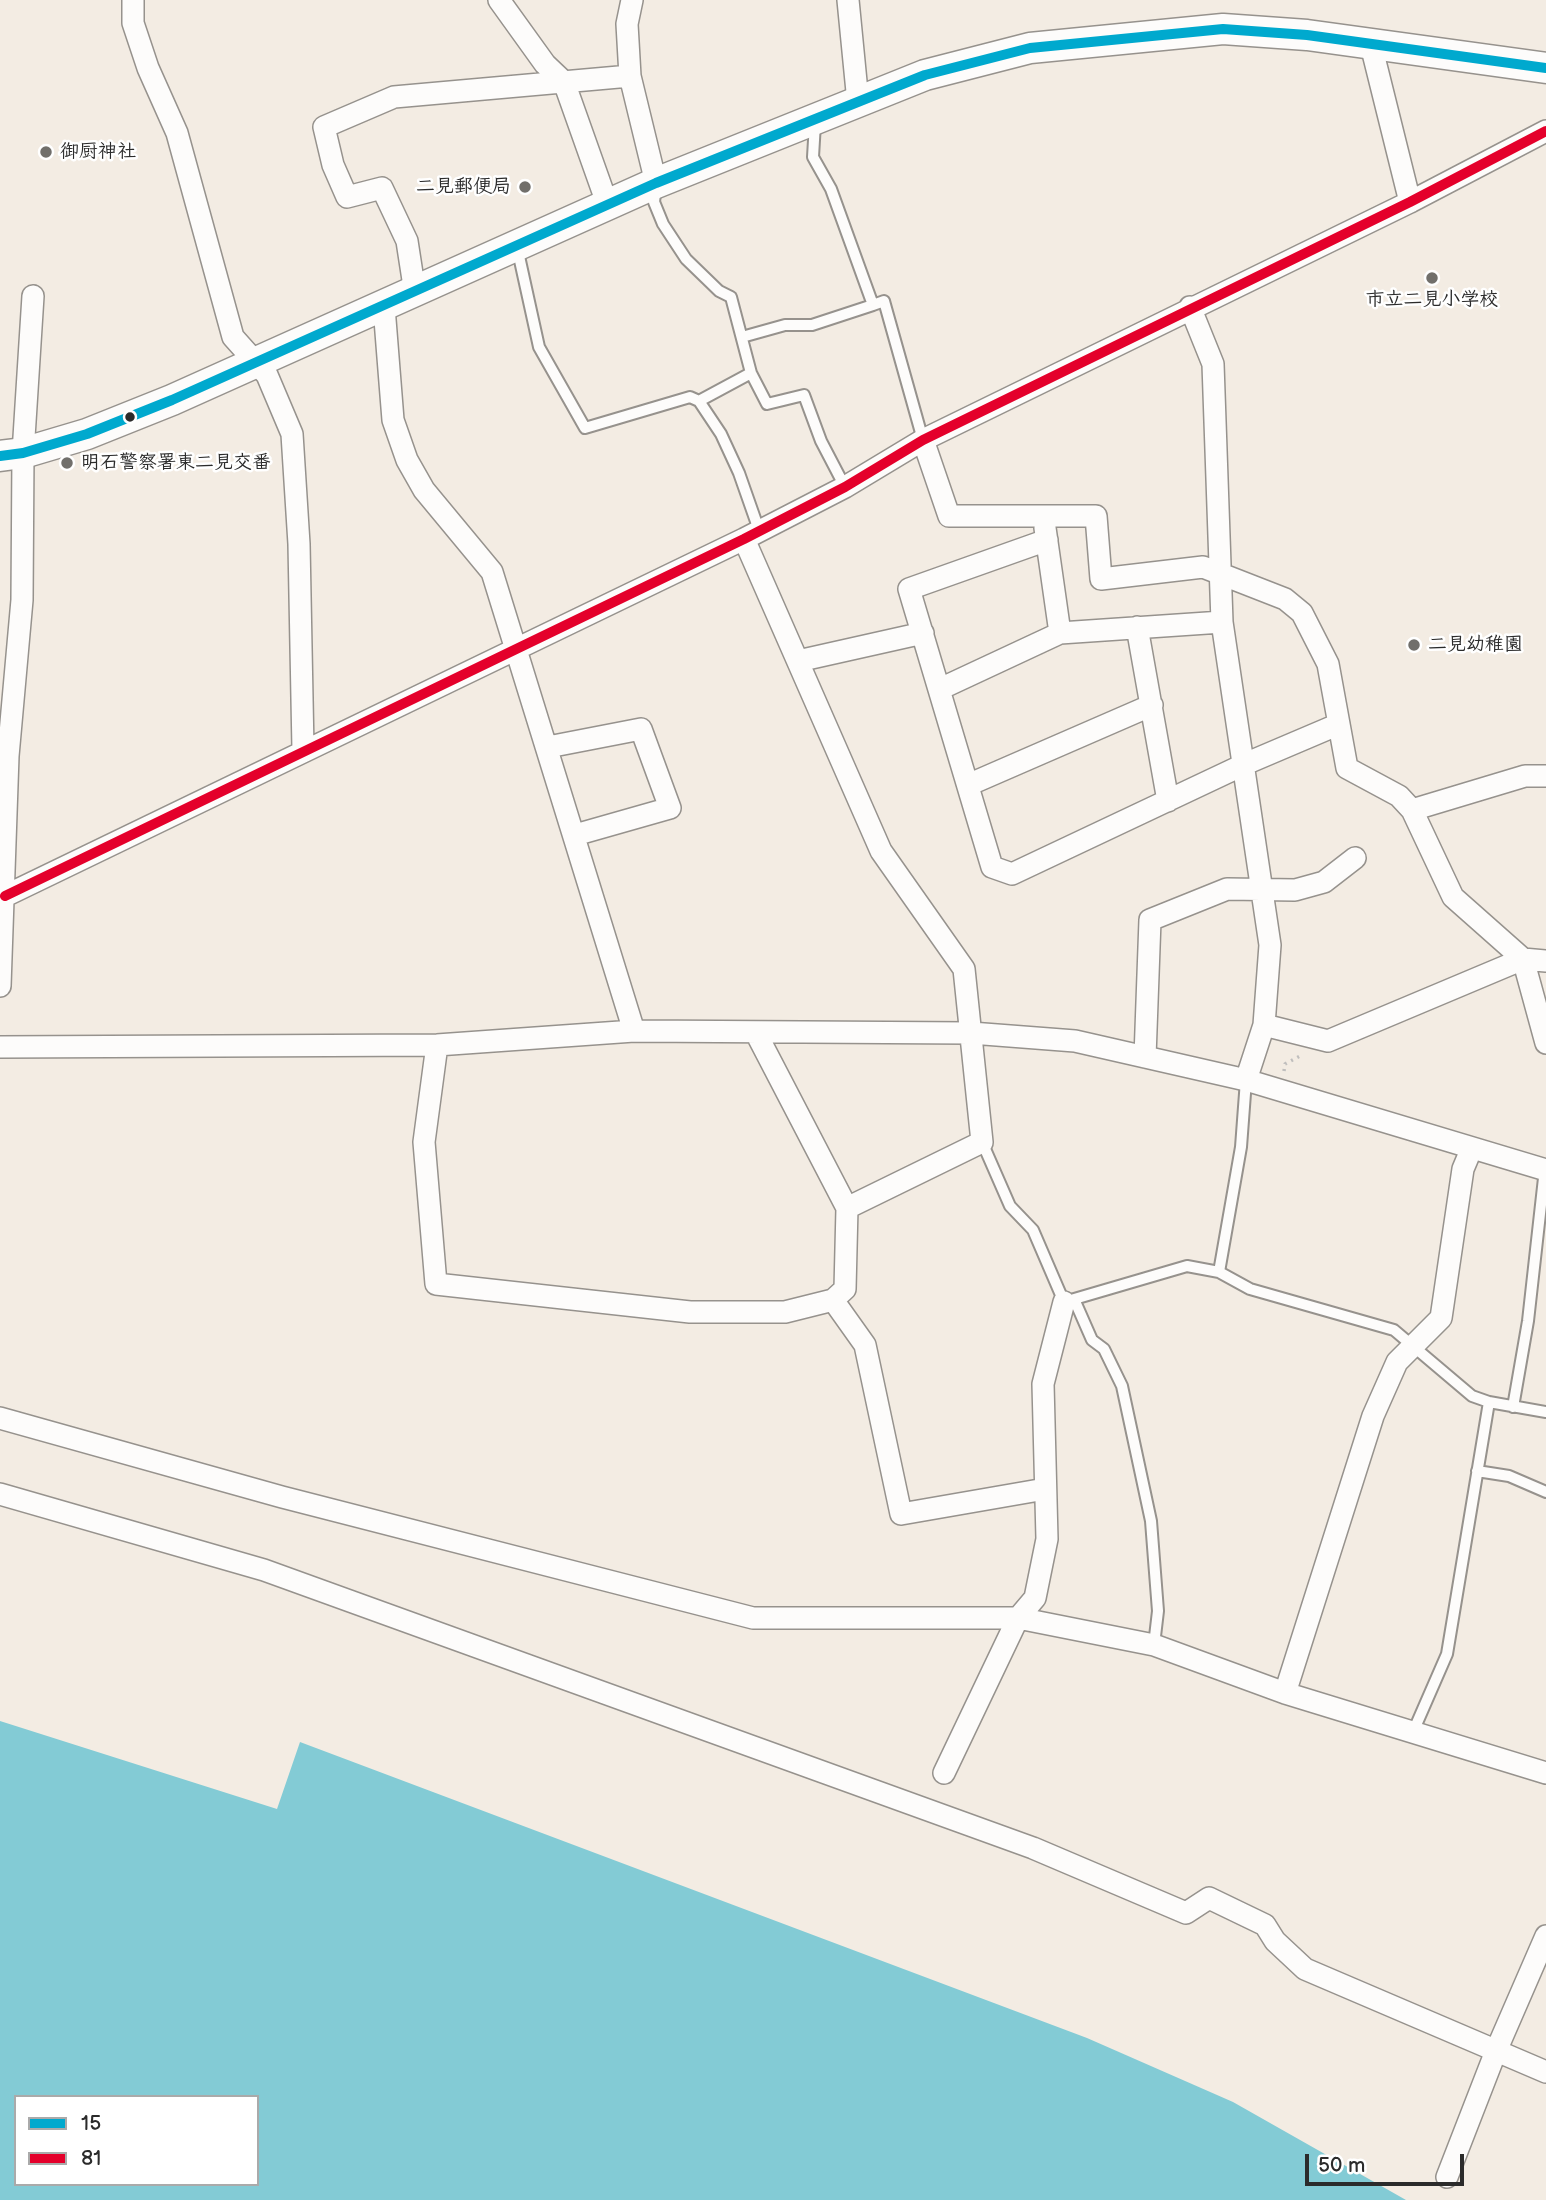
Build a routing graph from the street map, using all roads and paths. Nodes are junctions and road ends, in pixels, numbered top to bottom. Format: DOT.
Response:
graph roads {
  1 [pos="133,0"];
  2 [pos="499,0"];
  3 [pos="632,0"];
  4 [pos="848,0"];
  5 [pos="1371,45"];
  6 [pos="1546,68"];
  7 [pos="630,76"];
  8 [pos="564,82"];
  9 [pos="858,102"];
  10 [pos="816,119"];
  11 [pos="1546,131"];
  12 [pos="656,183"];
  13 [pos="1410,202"];
  14 [pos="608,206"];
  15 [pos="517,247"];
  16 [pos="415,293"];
  17 [pos="33,296"];
  18 [pos="873,305"];
  19 [pos="384,307"];
  20 [pos="1190,307"];
  21 [pos="742,337"];
  22 [pos="256,364"];
  23 [pos="751,373"];
  24 [pos="699,401"];
  25 [pos="923,440"];
  26 [pos="12,454"];
  27 [pos="845,488"];
  28 [pos="1044,516"];
  29 [pos="751,534"];
  30 [pos="1047,540"];
  31 [pos="1220,575"];
  32 [pos="1222,622"];
  33 [pos="1136,628"];
  34 [pos="923,633"];
  35 [pos="1060,633"];
  36 [pos="517,647"];
  37 [pos="797,661"];
  38 [pos="940,689"];
  39 [pos="1152,705"];
  40 [pos="1339,724"];
  41 [pos="548,747"];
  42 [pos="303,750"];
  43 [pos="1245,764"];
  44 [pos="1546,776"];
  45 [pos="968,785"];
  46 [pos="1168,801"];
  47 [pos="1412,810"];
  48 [pos="575,835"];
  49 [pos="1355,858"];
  50 [pos="1263,890"];
  51 [pos="5,896"];
  52 [pos="1523,959"];
  53 [pos="1546,961"];
  54 [pos="0,986"];
  55 [pos="1264,1025"];
  56 [pos="634,1031"];
  57 [pos="757,1032"];
  58 [pos="971,1033"];
  59 [pos="1328,1041"];
  60 [pos="1546,1043"];
  61 [pos="437,1045"];
  62 [pos="0,1047"];
  63 [pos="1145,1057"];
  64 [pos="1246,1080"];
  65 [pos="1279,1090"];
  66 [pos="982,1142"];
  67 [pos="1471,1150"];
  68 [pos="1546,1162"];
  69 [pos="1546,1169"];
  70 [pos="847,1208"];
  71 [pos="1219,1272"];
  72 [pos="834,1300"];
  73 [pos="1069,1300"];
  74 [pos="1415,1346"];
  75 [pos="1489,1402"];
  76 [pos="1513,1407"];
  77 [pos="1546,1412"];
  78 [pos="0,1418"];
  79 [pos="1477,1471"];
  80 [pos="1045,1489"];
  81 [pos="1546,1492"];
  82 [pos="0,1494"];
  83 [pos="1018,1618"];
  84 [pos="1154,1645"];
  85 [pos="1285,1693"];
  86 [pos="1413,1732"];
  87 [pos="944,1773"];
  88 [pos="1546,1773"];
  89 [pos="1546,1936"];
  90 [pos="1496,2051"];
  91 [pos="1546,2072"];
  92 [pos="1447,2177"];
  1 -- 22 [label="street"];
  2 -- 8 [label="street"];
  3 -- 7 [label="street"];
  4 -- 9 [label="street"];
  5 -- 6 [label="main road"];
  5 -- 9 [label="main road"];
  5 -- 13 [label="street"];
  7 -- 8 [label="street"];
  7 -- 12 [label="street"];
  8 -- 14 [label="street"];
  8 -- 16 [label="street"];
  9 -- 10 [label="main road"];
  10 -- 12 [label="main road"];
  10 -- 18 [label="lane"];
  11 -- 13 [label="street"];
  12 -- 14 [label="main road"];
  12 -- 21 [label="lane"];
  13 -- 20 [label="street"];
  14 -- 15 [label="main road"];
  15 -- 16 [label="main road"];
  15 -- 24 [label="lane"];
  16 -- 19 [label="main road"];
  17 -- 26 [label="street"];
  18 -- 21 [label="lane"];
  18 -- 25 [label="lane"];
  19 -- 22 [label="main road"];
  19 -- 36 [label="street"];
  20 -- 25 [label="street"];
  20 -- 31 [label="street"];
  21 -- 23 [label="lane"];
  22 -- 26 [label="main road"];
  22 -- 42 [label="street"];
  23 -- 24 [label="lane"];
  23 -- 27 [label="lane"];
  24 -- 29 [label="lane"];
  25 -- 27 [label="street"];
  25 -- 28 [label="street"];
  26 -- 51 [label="street"];
  27 -- 29 [label="street"];
  28 -- 30 [label="street"];
  28 -- 31 [label="street"];
  29 -- 36 [label="street"];
  29 -- 37 [label="street"];
  30 -- 34 [label="street"];
  30 -- 35 [label="street"];
  31 -- 32 [label="street"];
  31 -- 40 [label="street"];
  32 -- 33 [label="street"];
  32 -- 43 [label="street"];
  33 -- 35 [label="street"];
  33 -- 39 [label="street"];
  34 -- 37 [label="street"];
  34 -- 38 [label="street"];
  35 -- 38 [label="street"];
  36 -- 41 [label="street"];
  36 -- 42 [label="street"];
  37 -- 58 [label="street"];
  38 -- 45 [label="street"];
  39 -- 45 [label="street"];
  39 -- 46 [label="street"];
  40 -- 43 [label="street"];
  40 -- 47 [label="street"];
  41 -- 48 [label="street"];
  41 -- 48 [label="street"];
  42 -- 51 [label="street"];
  43 -- 46 [label="street"];
  43 -- 50 [label="street"];
  44 -- 47 [label="street"];
  45 -- 46 [label="street"];
  47 -- 52 [label="street"];
  48 -- 56 [label="street"];
  49 -- 50 [label="street"];
  50 -- 55 [label="street"];
  50 -- 63 [label="street"];
  51 -- 54 [label="street"];
  52 -- 53 [label="street"];
  52 -- 59 [label="street"];
  52 -- 60 [label="street"];
  55 -- 59 [label="street"];
  55 -- 64 [label="street"];
  56 -- 57 [label="street"];
  56 -- 61 [label="street"];
  57 -- 58 [label="street"];
  57 -- 70 [label="street"];
  58 -- 63 [label="street"];
  58 -- 66 [label="street"];
  59 -- 65 [label="path"];
  61 -- 62 [label="street"];
  61 -- 72 [label="street"];
  63 -- 64 [label="street"];
  64 -- 65 [label="street"];
  64 -- 71 [label="lane"];
  65 -- 67 [label="street"];
  66 -- 70 [label="street"];
  66 -- 73 [label="lane"];
  67 -- 69 [label="street"];
  67 -- 74 [label="street"];
  68 -- 69 [label="street"];
  69 -- 76 [label="lane"];
  70 -- 72 [label="street"];
  71 -- 73 [label="lane"];
  71 -- 74 [label="lane"];
  72 -- 80 [label="street"];
  73 -- 80 [label="street"];
  73 -- 84 [label="lane"];
  74 -- 75 [label="lane"];
  74 -- 85 [label="street"];
  75 -- 76 [label="lane"];
  75 -- 79 [label="lane"];
  76 -- 77 [label="lane"];
  78 -- 83 [label="street"];
  79 -- 81 [label="lane"];
  79 -- 86 [label="lane"];
  80 -- 83 [label="street"];
  82 -- 90 [label="street"];
  83 -- 84 [label="street"];
  83 -- 87 [label="street"];
  84 -- 85 [label="street"];
  85 -- 86 [label="street"];
  86 -- 88 [label="street"];
  89 -- 90 [label="street"];
  90 -- 91 [label="street"];
  90 -- 92 [label="street"];
}
